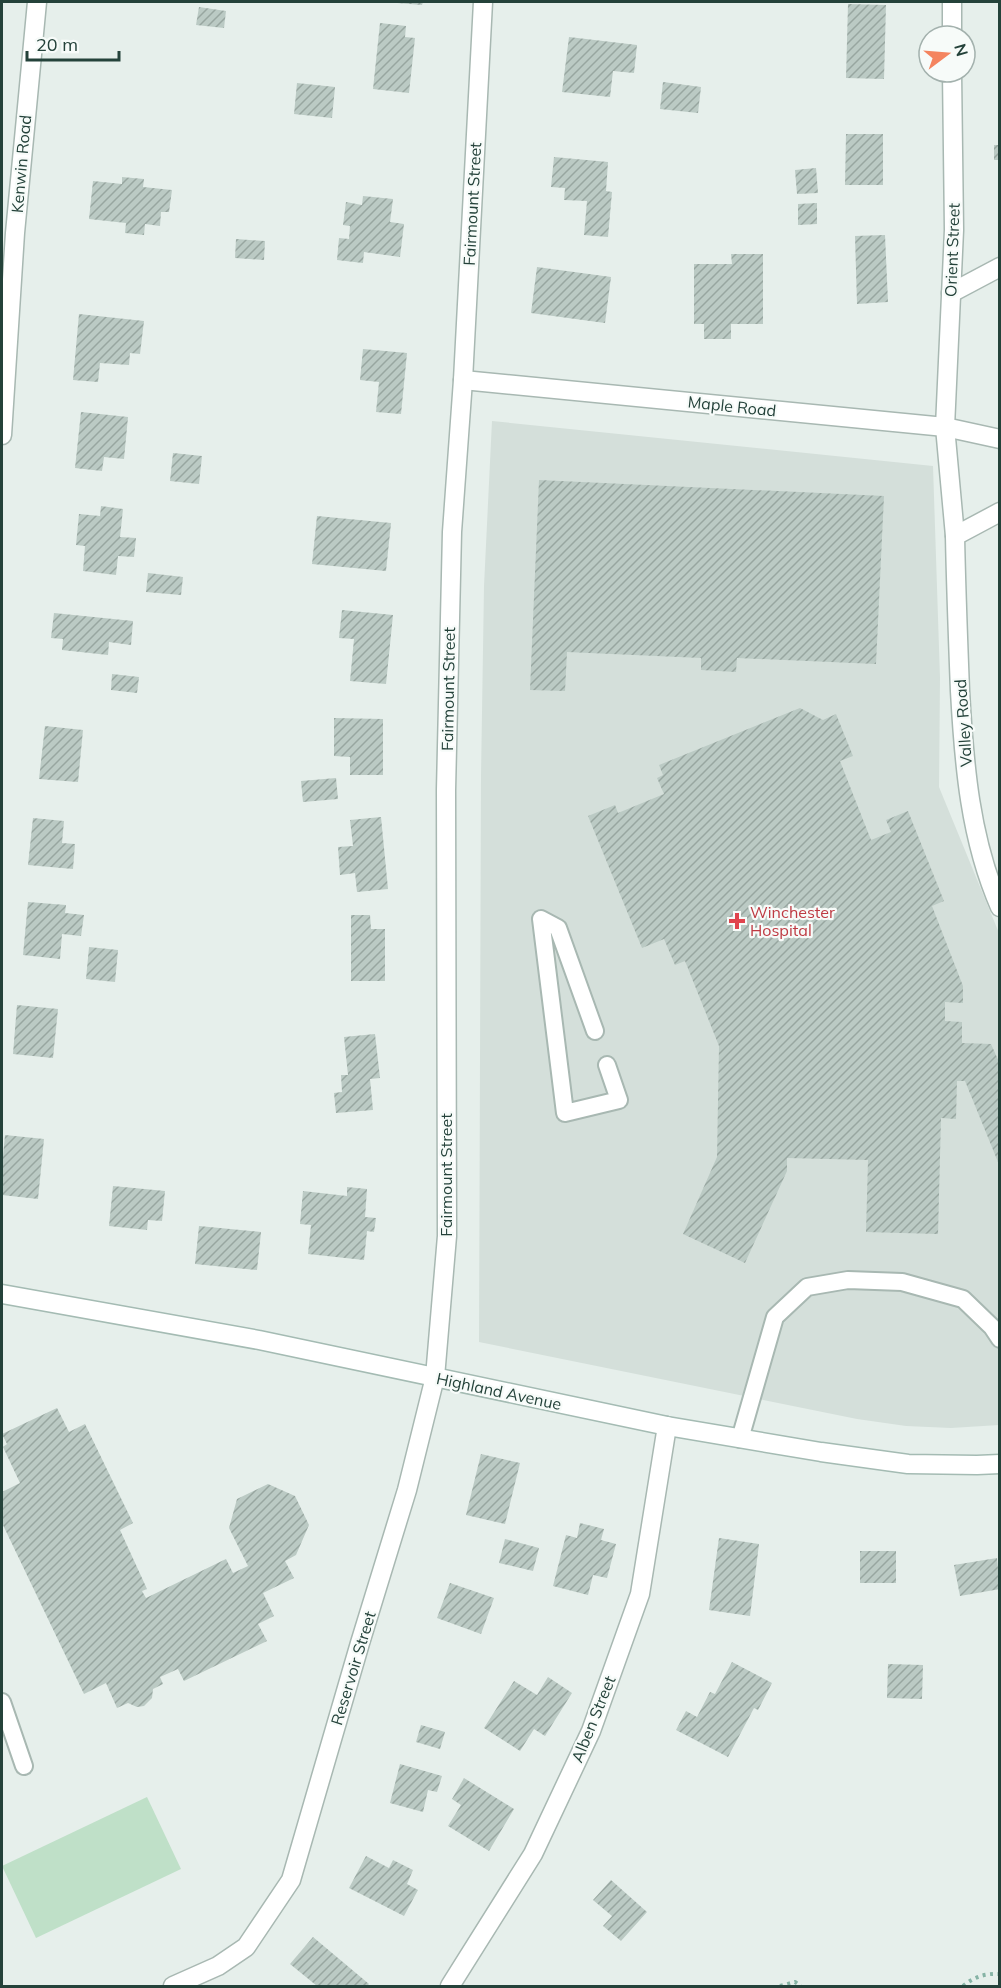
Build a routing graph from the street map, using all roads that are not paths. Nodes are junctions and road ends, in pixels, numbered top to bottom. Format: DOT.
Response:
graph roads {
  1 [pos="37,2"];
  2 [pos="483,2"];
  3 [pos="952,2"];
  4 [pos="952,24"];
  5 [pos="952,84"];
  6 [pos="999,267"];
  7 [pos="951,293"];
  8 [pos="463,380"];
  9 [pos="945,427"];
  10 [pos="2,435"];
  11 [pos="999,439"];
  12 [pos="999,512"];
  13 [pos="955,536"];
  14 [pos="999,907"];
  15 [pos="595,1031"];
  16 [pos="607,1065"];
  17 [pos="2,1294"];
  18 [pos="999,1340"];
  19 [pos="435,1377"];
  20 [pos="667,1426"];
  21 [pos="740,1438"];
  22 [pos="999,1464"];
  23 [pos="2,1702"];
  24 [pos="24,1766"];
  25 [pos="173,1986"];
  26 [pos="450,1986"];
  1 -- 10 [label="street, Kenwin Road"];
  2 -- 8 [label="street, Fairmount Street"];
  3 -- 4 [label="street"];
  5 -- 7 [label="street, Orient Street"];
  6 -- 7 [label="street"];
  7 -- 9 [label="street, Orient Street"];
  8 -- 9 [label="street, Maple Road"];
  8 -- 19 [label="street, Fairmount Street"];
  9 -- 11 [label="street, Maple Road"];
  9 -- 13 [label="street, Valley Road"];
  12 -- 13 [label="street"];
  13 -- 14 [label="street, Valley Road"];
  15 -- 16 [label="lane"];
  17 -- 19 [label="street, Highland Avenue"];
  18 -- 21 [label="lane"];
  19 -- 20 [label="street, Highland Avenue"];
  19 -- 25 [label="street, Reservoir Street"];
  20 -- 21 [label="street, Highland Avenue"];
  20 -- 26 [label="street, Alben Street"];
  21 -- 22 [label="street, Highland Avenue"];
  23 -- 24 [label="lane"];
}
